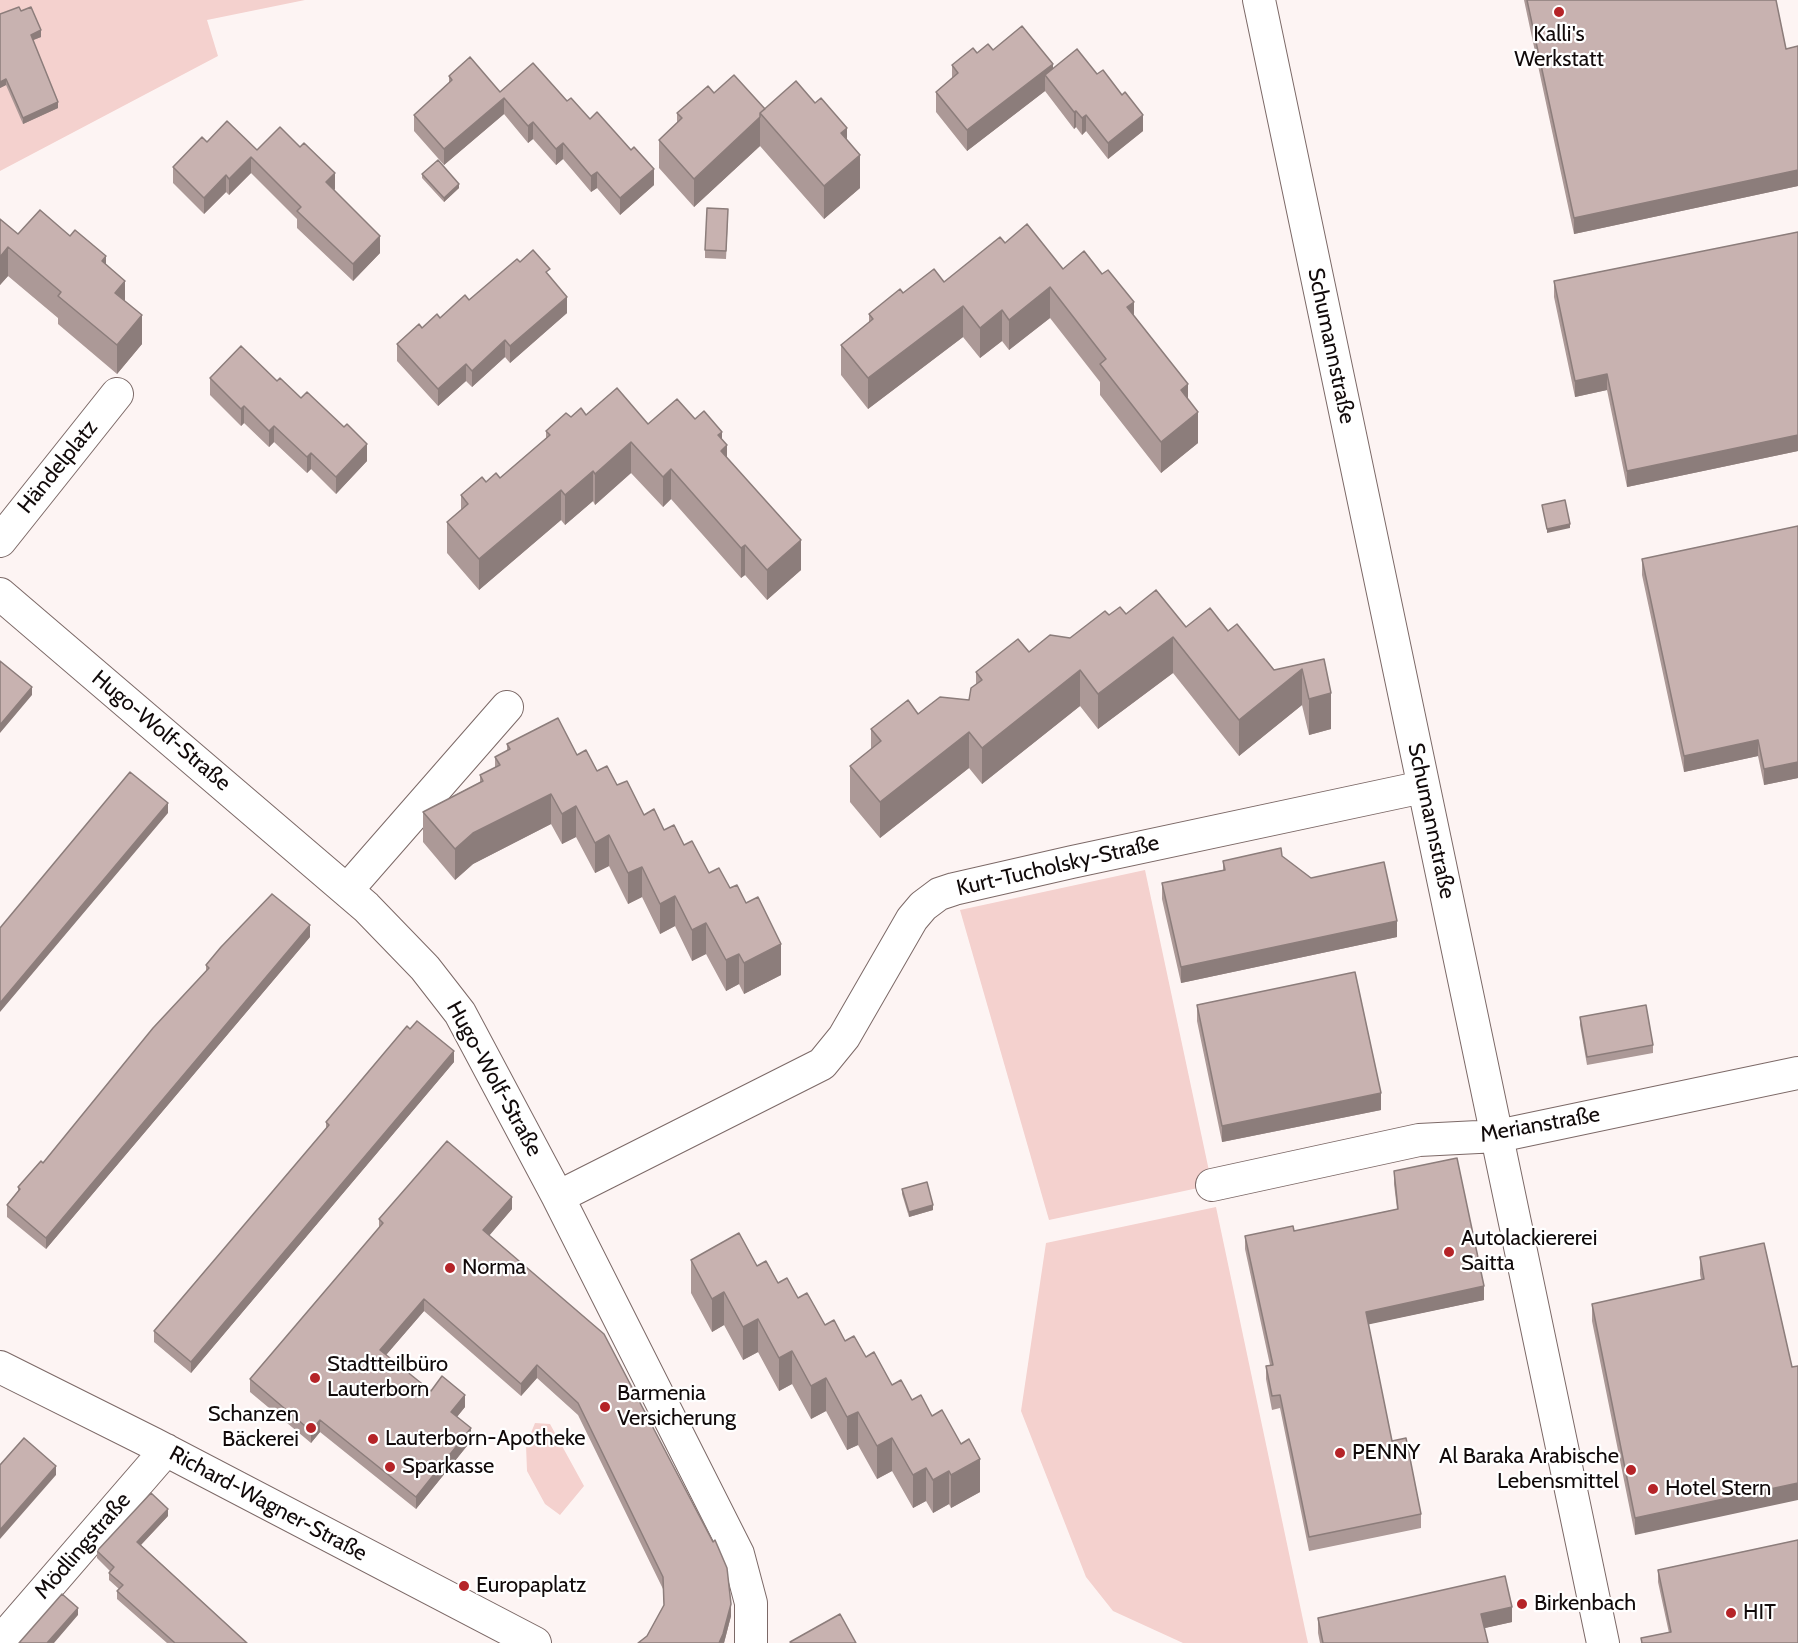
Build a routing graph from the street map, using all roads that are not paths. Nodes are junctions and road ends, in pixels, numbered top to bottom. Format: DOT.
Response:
graph roads {
  1 [pos="1259,0"];
  2 [pos="117,394"];
  3 [pos="0,541"];
  4 [pos="0,594"];
  5 [pos="507,707"];
  6 [pos="1423,787"];
  7 [pos="347,890"];
  8 [pos="1798,1073"];
  9 [pos="1498,1136"];
  10 [pos="1212,1185"];
  11 [pos="558,1197"];
  12 [pos="0,1367"];
  13 [pos="166,1450"];
  14 [pos="0,1642"];
  15 [pos="535,1643"];
  16 [pos="751,1643"];
  17 [pos="1602,1643"];
  1 -- 6 [label="street, Schumannstraße"];
  2 -- 3 [label="street, Händelplatz"];
  4 -- 7 [label="street, Hugo-Wolf-Straße"];
  5 -- 7 [label="street"];
  6 -- 9 [label="street, Schumannstraße"];
  6 -- 11 [label="street, Kurt-Tucholsky-Straße"];
  7 -- 11 [label="street, Hugo-Wolf-Straße"];
  8 -- 9 [label="street, Merianstraße"];
  9 -- 10 [label="street, Merianstraße"];
  9 -- 17 [label="street, Schumannstraße"];
  11 -- 16 [label="street, Hugo-Wolf-Straße"];
  12 -- 13 [label="street, Richard-Wagner-Straße"];
  13 -- 14 [label="street, Mödlingstraße"];
  13 -- 15 [label="street, Richard-Wagner-Straße"];
}
